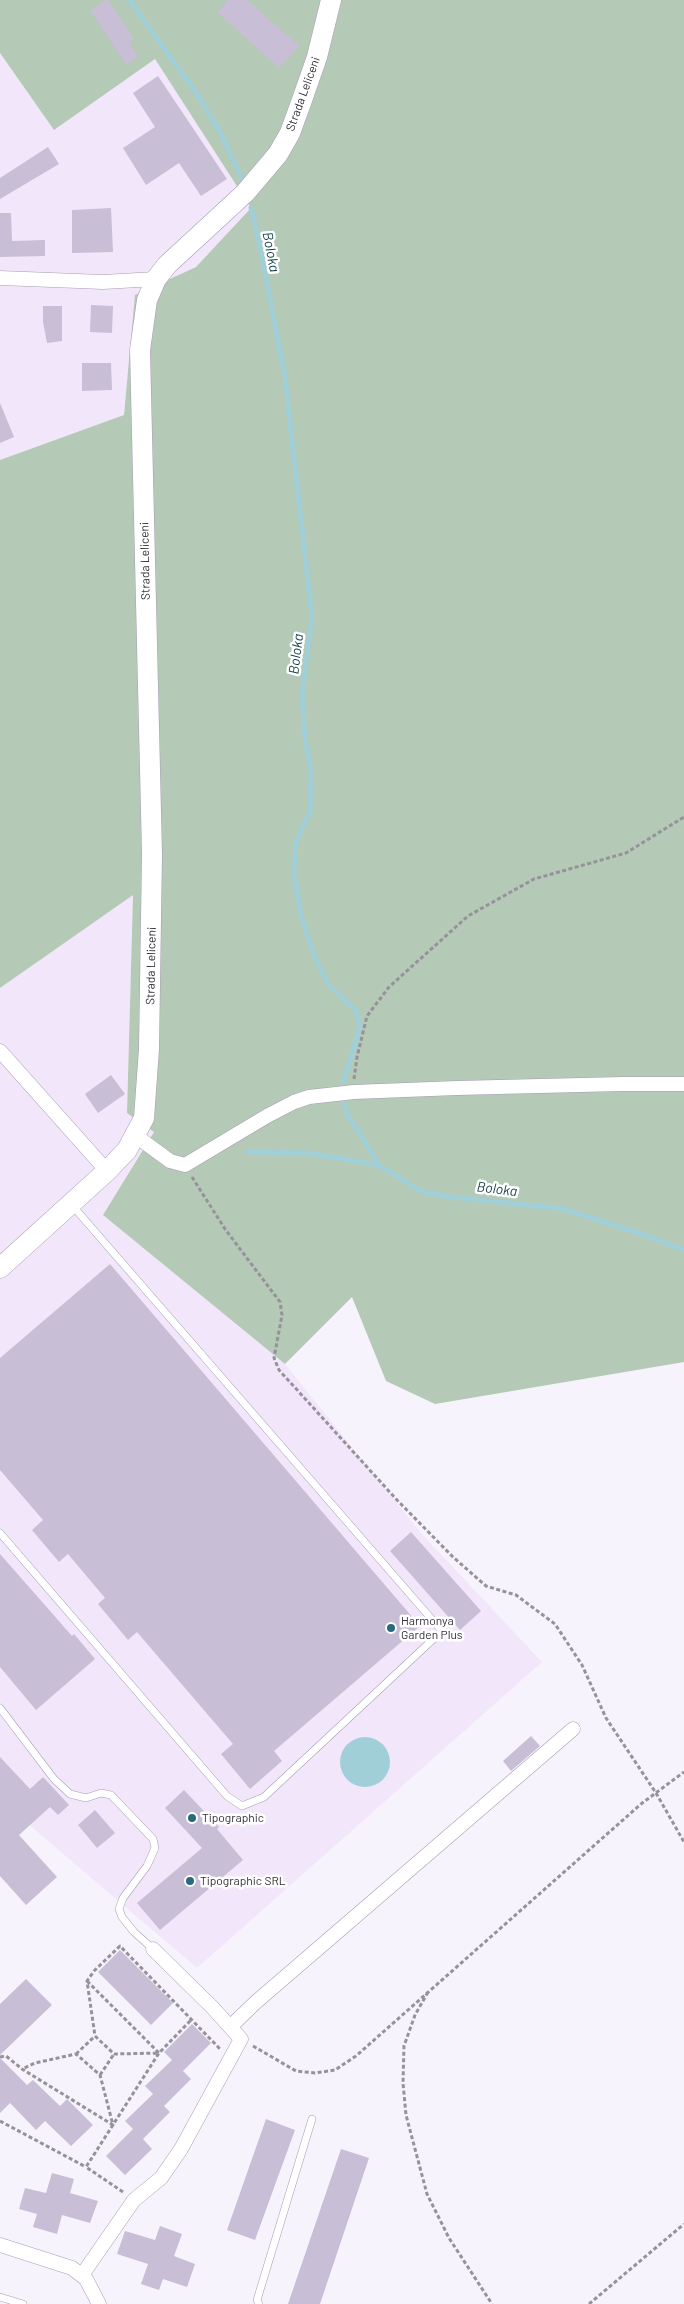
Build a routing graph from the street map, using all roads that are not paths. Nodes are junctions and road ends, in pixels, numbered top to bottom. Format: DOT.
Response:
graph roads {
  1 [pos="329,1"];
  2 [pos="0,278"];
  3 [pos="156,279"];
  4 [pos="0,1051"];
  5 [pos="684,1084"];
  6 [pos="136,1136"];
  7 [pos="106,1171"];
  8 [pos="71,1204"];
  9 [pos="0,1268"];
  10 [pos="0,1533"];
  11 [pos="0,1708"];
  12 [pos="573,1729"];
  13 [pos="153,1949"];
  14 [pos="231,2026"];
  15 [pos="312,2119"];
  16 [pos="0,2245"];
  17 [pos="82,2275"];
  18 [pos="0,2297"];
  19 [pos="24,2304"];
  20 [pos="99,2304"];
  21 [pos="259,2304"];
  1 -- 3 [label="main road, Strada Leliceni"];
  2 -- 3 [label="street"];
  3 -- 6 [label="main road, Strada Leliceni"];
  4 -- 7 [label="street"];
  5 -- 6 [label="street"];
  6 -- 7 [label="main road, Strada Leliceni"];
  7 -- 8 [label="main road, Strada Leliceni"];
  8 -- 9 [label="main road, Strada Leliceni"];
  8 -- 10 [label="lane"];
  11 -- 13 [label="lane"];
  12 -- 14 [label="street"];
  13 -- 14 [label="street"];
  14 -- 17 [label="street"];
  15 -- 21 [label="lane"];
  16 -- 17 [label="street"];
  17 -- 20 [label="street"];
  18 -- 19 [label="lane"];
}
